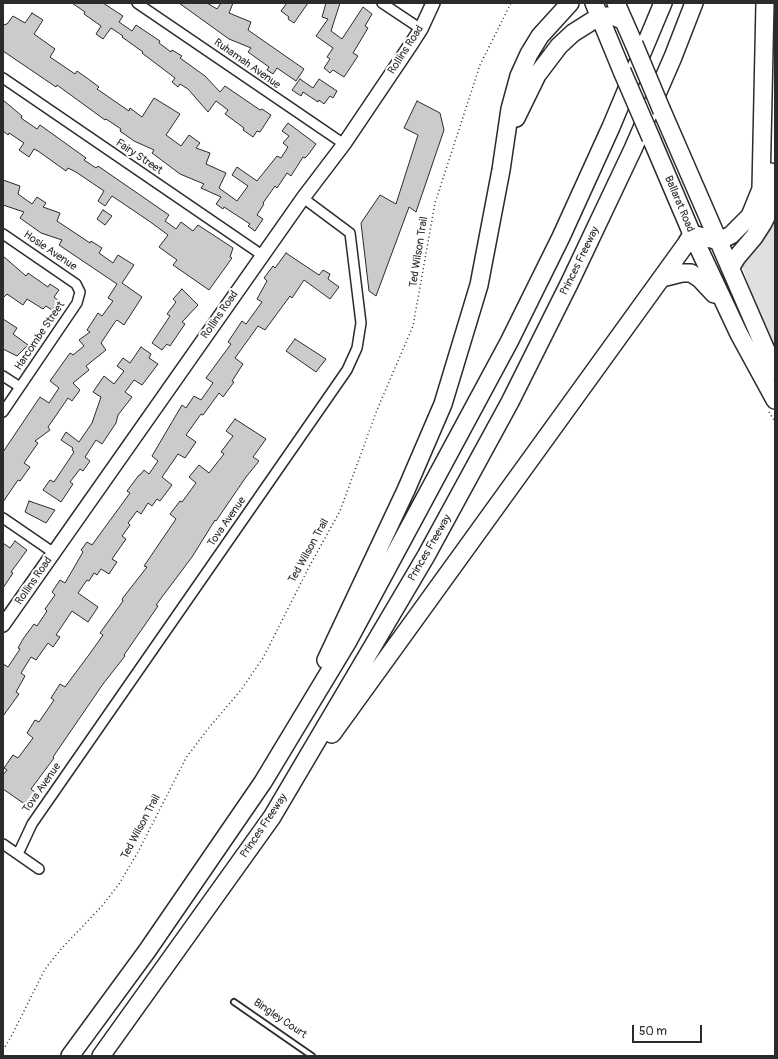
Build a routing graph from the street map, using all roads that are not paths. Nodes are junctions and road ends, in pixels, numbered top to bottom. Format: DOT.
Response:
graph roads {
  1 [pos="137,3"];
  2 [pos="382,3"];
  3 [pos="433,3"];
  4 [pos="570,3"];
  5 [pos="616,3"];
  6 [pos="663,3"];
  7 [pos="694,3"];
  8 [pos="766,3"];
  9 [pos="597,10"];
  10 [pos="624,21"];
  11 [pos="421,29"];
  12 [pos="3,78"];
  13 [pos="764,104"];
  14 [pos="344,144"];
  15 [pos="501,170"];
  16 [pos="303,198"];
  17 [pos="3,234"];
  18 [pos="692,234"];
  19 [pos="719,241"];
  20 [pos="262,255"];
  21 [pos="731,267"];
  22 [pos="662,278"];
  23 [pos="80,292"];
  24 [pos="728,309"];
  25 [pos="775,371"];
  26 [pos="3,376"];
  27 [pos="20,388"];
  28 [pos="775,400"];
  29 [pos="3,412"];
  30 [pos="3,518"];
  31 [pos="54,553"];
  32 [pos="3,625"];
  33 [pos="294,731"];
  34 [pos="272,817"];
  35 [pos="3,844"];
  36 [pos="18,854"];
  37 [pos="39,869"];
  38 [pos="234,1002"];
  39 [pos="70,1056"];
  40 [pos="101,1056"];
  41 [pos="312,1056"];
  1 -- 14 [label="street, Ruhamah Avenue"];
  2 -- 11 [label="street"];
  3 -- 11 [label="street, Rollins Road"];
  4 -- 15 [label="highway"];
  5 -- 10 [label="highway, Ballarat Road"];
  6 -- 33 [label="highway"];
  7 -- 34 [label="highway, Princes Freeway"];
  8 -- 13 [label="highway"];
  9 -- 10 [label="highway"];
  9 -- 15 [label="highway"];
  9 -- 18 [label="highway, Ballarat Road, bridge"];
  10 -- 19 [label="highway, Ballarat Road, bridge"];
  11 -- 14 [label="street, Rollins Road"];
  12 -- 20 [label="street, Fairy Street"];
  13 -- 19 [label="highway"];
  13 -- 21 [label="highway"];
  14 -- 16 [label="street, Rollins Road"];
  15 -- 33 [label="highway"];
  16 -- 20 [label="street, Rollins Road"];
  16 -- 36 [label="street, Tova Avenue"];
  17 -- 23 [label="street, Hosie Avenue"];
  18 -- 19 [label="highway"];
  18 -- 22 [label="highway"];
  18 -- 24 [label="highway, Ballarat Road"];
  19 -- 21 [label="highway, Ballarat Road"];
  20 -- 31 [label="street, Rollins Road"];
  21 -- 25 [label="highway, Ballarat Road"];
  22 -- 24 [label="highway"];
  22 -- 34 [label="highway"];
  23 -- 27 [label="street, Harcombe Street"];
  24 -- 28 [label="highway, Ballarat Road"];
  26 -- 27 [label="street"];
  27 -- 29 [label="street, Harcombe Street"];
  30 -- 31 [label="street"];
  31 -- 32 [label="street, Rollins Road"];
  33 -- 39 [label="highway"];
  34 -- 40 [label="highway, Princes Freeway"];
  35 -- 36 [label="street"];
  36 -- 37 [label="street"];
  38 -- 41 [label="lane, Bingley Court"];
}
